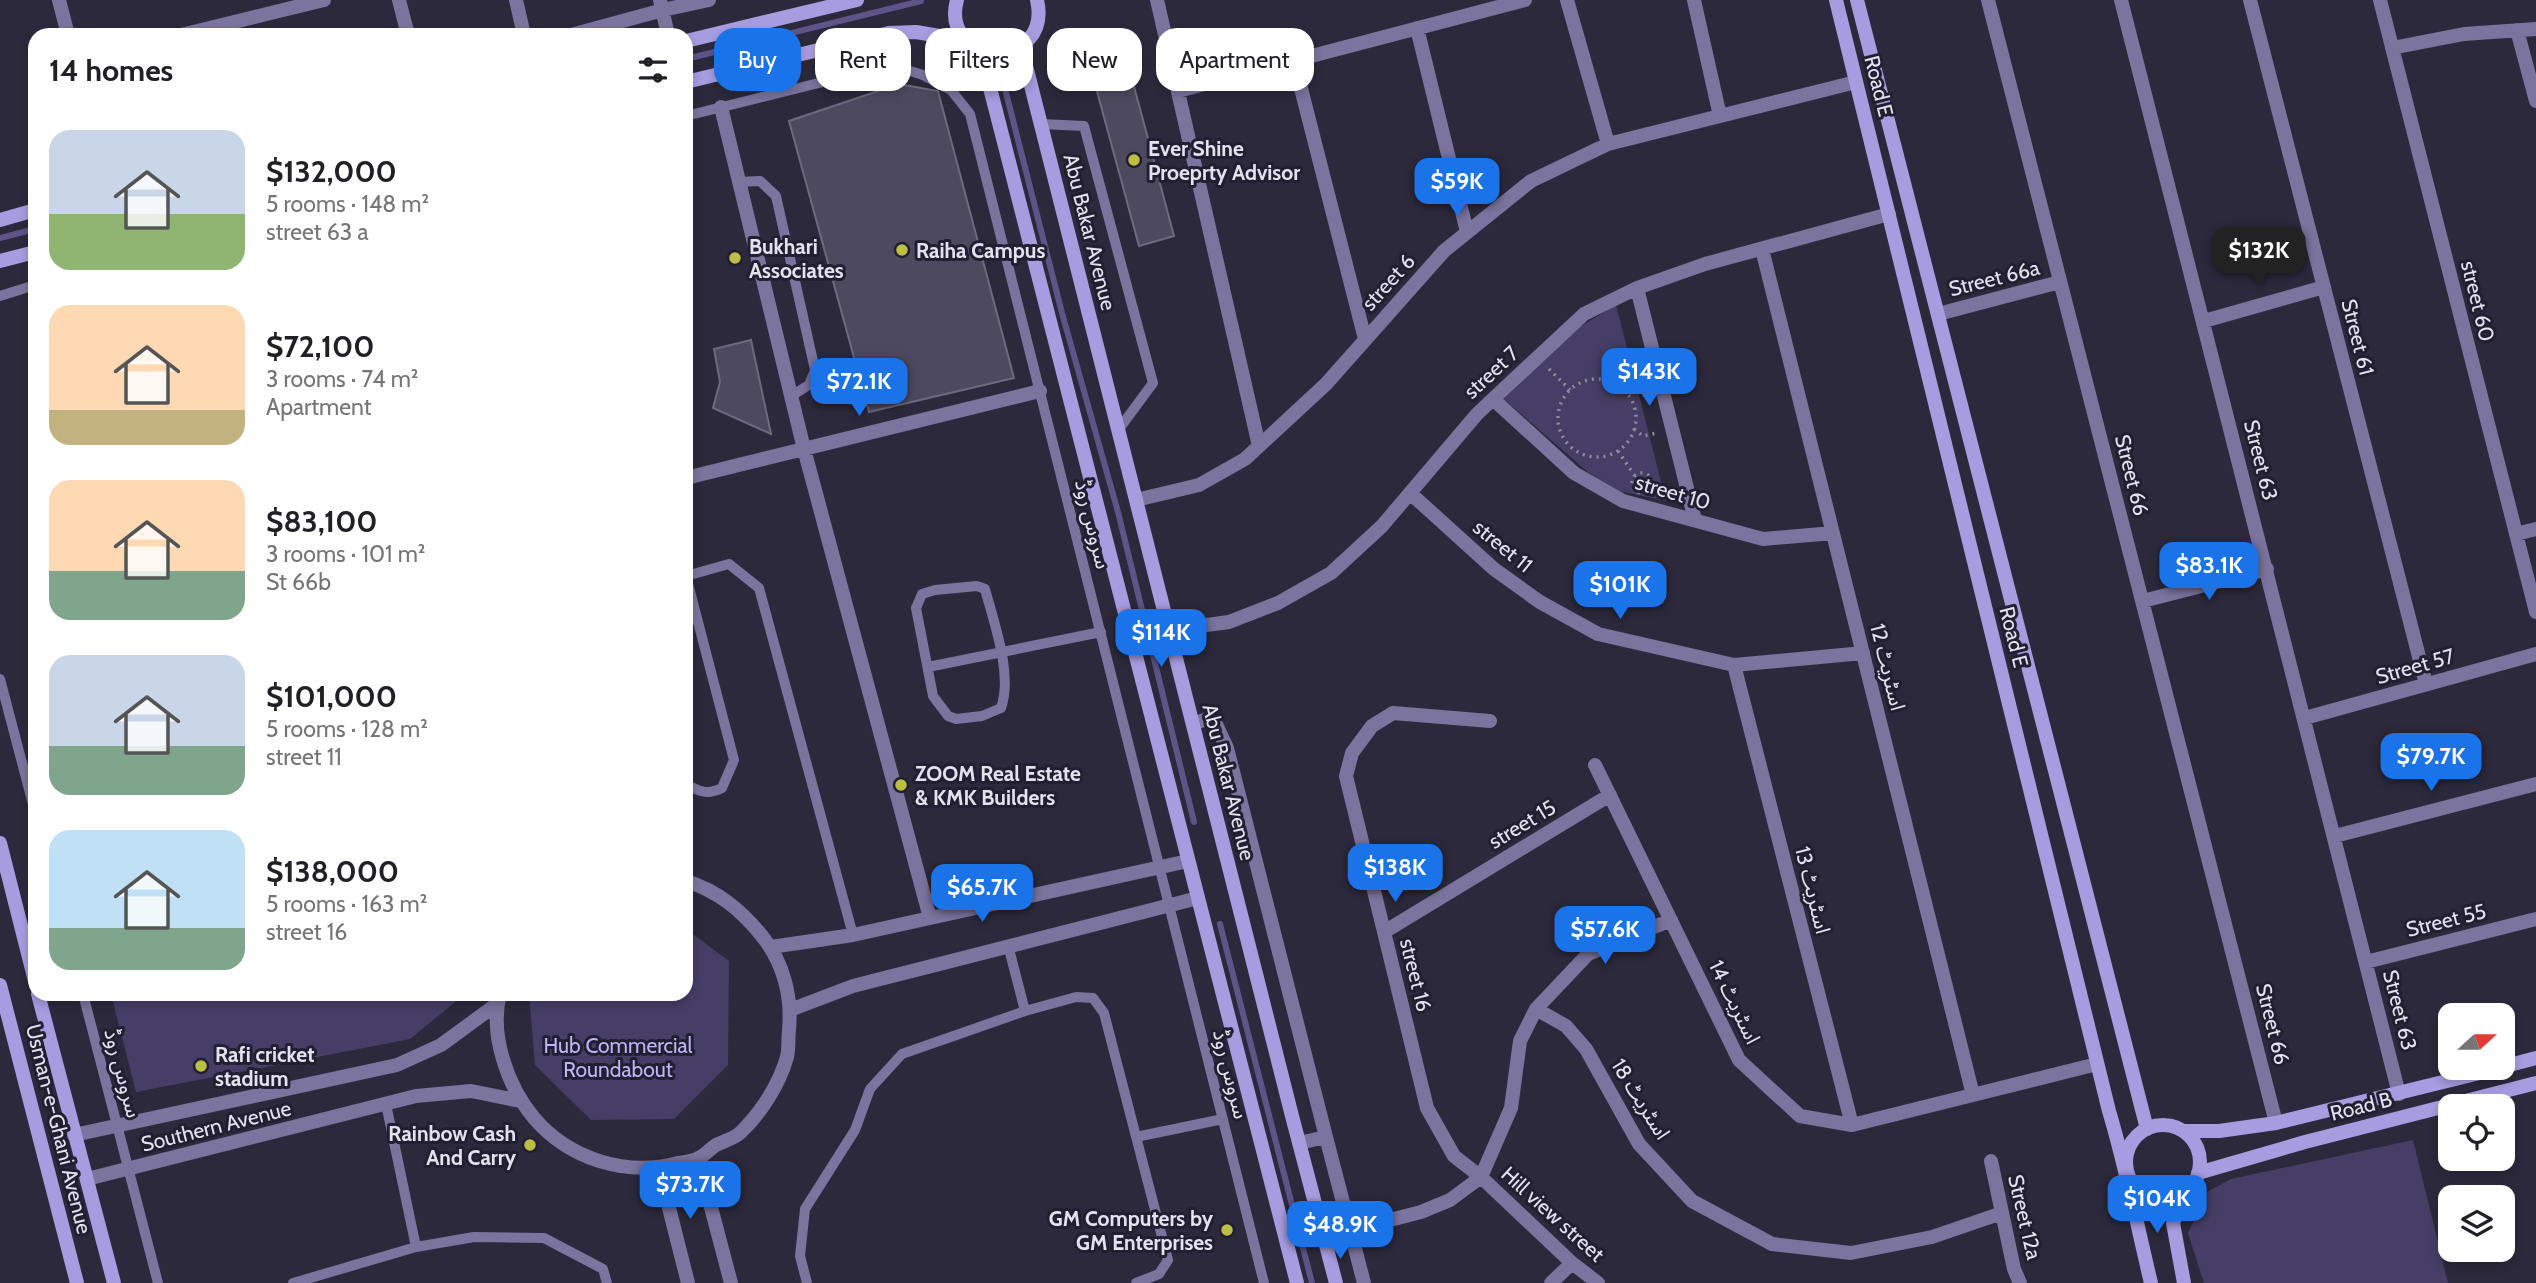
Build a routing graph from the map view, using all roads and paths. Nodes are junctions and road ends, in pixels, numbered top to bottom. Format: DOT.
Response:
graph roads {
  1 [pos="59,0"];
  2 [pos="324,0"];
  3 [pos="399,0"];
  4 [pos="516,0"];
  5 [pos="709,0"];
  6 [pos="857,0"];
  7 [pos="957,0"];
  8 [pos="1037,0"];
  9 [pos="1157,0"];
  10 [pos="1525,0"];
  11 [pos="1567,0"];
  12 [pos="1694,0"];
  13 [pos="1836,0"];
  14 [pos="1857,0"];
  15 [pos="1988,0"];
  16 [pos="2121,0"];
  17 [pos="2250,0"];
  18 [pos="2380,0"];
  19 [pos="661,5"];
  20 [pos="66,28"];
  21 [pos="210,28"];
  22 [pos="406,28"];
  23 [pos="522,28"];
  24 [pos="592,28"];
  25 [pos="666,28"];
  26 [pos="959,28"];
  27 [pos="1163,28"];
  28 [pos="1417,28"];
  29 [pos="2536,29"];
  30 [pos="2518,30"];
  31 [pos="1033,33"];
  32 [pos="925,34"];
  33 [pos="693,39"];
  34 [pos="2392,48"];
  35 [pos="1314,56"];
  36 [pos="693,80"];
  37 [pos="1856,82"];
  38 [pos="986,91"];
  39 [pos="1033,91"];
  40 [pos="1178,91"];
  41 [pos="1302,91"];
  42 [pos="2536,101"];
  43 [pos="721,107"];
  44 [pos="693,114"];
  45 [pos="1720,116"];
  46 [pos="1041,124"];
  47 [pos="1608,144"];
  48 [pos="739,182"];
  49 [pos="28,212"];
  50 [pos="1889,214"];
  51 [pos="0,220"];
  52 [pos="1467,232"];
  53 [pos="1762,249"];
  54 [pos="28,254"];
  55 [pos="0,261"];
  56 [pos="2060,282"];
  57 [pos="28,287"];
  58 [pos="2323,287"];
  59 [pos="1637,288"];
  60 [pos="0,296"];
  61 [pos="1938,314"];
  62 [pos="2204,321"];
  63 [pos="1365,340"];
  64 [pos="1538,357"];
  65 [pos="1570,390"];
  66 [pos="1040,391"];
  67 [pos="791,396"];
  68 [pos="1493,399"];
  69 [pos="1119,429"];
  70 [pos="1634,429"];
  71 [pos="1673,430"];
  72 [pos="1259,446"];
  73 [pos="804,449"];
  74 [pos="1618,451"];
  75 [pos="1634,475"];
  76 [pos="693,476"];
  77 [pos="1410,493"];
  78 [pos="1136,500"];
  79 [pos="1695,520"];
  80 [pos="2536,529"];
  81 [pos="1833,533"];
  82 [pos="2516,534"];
  83 [pos="2267,569"];
  84 [pos="693,574"];
  85 [pos="2143,601"];
  86 [pos="693,603"];
  87 [pos="2536,612"];
  88 [pos="1169,630"];
  89 [pos="1101,632"];
  90 [pos="1002,653"];
  91 [pos="1863,653"];
  92 [pos="2536,654"];
  93 [pos="1734,665"];
  94 [pos="928,667"];
  95 [pos="0,679"];
  96 [pos="2426,684"];
  97 [pos="2305,718"];
  98 [pos="1490,721"];
  99 [pos="1193,723"];
  100 [pos="1595,765"];
  101 [pos="2536,784"];
  102 [pos="28,785"];
  103 [pos="693,788"];
  104 [pos="1610,795"];
  105 [pos="2335,836"];
  106 [pos="0,844"];
  107 [pos="1188,861"];
  108 [pos="1158,866"];
  109 [pos="693,883"];
  110 [pos="1198,898"];
  111 [pos="1168,904"];
  112 [pos="930,918"];
  113 [pos="2536,919"];
  114 [pos="1671,920"];
  115 [pos="1384,932"];
  116 [pos="853,936"];
  117 [pos="1008,945"];
  118 [pos="771,947"];
  119 [pos="28,954"];
  120 [pos="2366,962"];
  121 [pos="0,985"];
  122 [pos="40,1001"];
  123 [pos="85,1001"];
  124 [pos="496,1001"];
  125 [pos="499,1001"];
  126 [pos="1536,1009"];
  127 [pos="790,1010"];
  128 [pos="1025,1011"];
  129 [pos="2536,1058"];
  130 [pos="2515,1063"];
  131 [pos="2097,1064"];
  132 [pos="2452,1080"];
  133 [pos="2536,1083"];
  134 [pos="2399,1094"];
  135 [pos="1973,1095"];
  136 [pos="520,1101"];
  137 [pos="386,1104"];
  138 [pos="1223,1119"];
  139 [pos="2276,1123"];
  140 [pos="1852,1125"];
  141 [pos="118,1127"];
  142 [pos="2147,1129"];
  143 [pos="2183,1131"];
  144 [pos="74,1135"];
  145 [pos="1326,1137"];
  146 [pos="1136,1138"];
  147 [pos="1299,1143"];
  148 [pos="698,1158"];
  149 [pos="1991,1161"];
  150 [pos="659,1168"];
  151 [pos="128,1170"];
  152 [pos="2126,1170"];
  153 [pos="2198,1172"];
  154 [pos="1481,1177"];
  155 [pos="87,1179"];
  156 [pos="2185,1192"];
  157 [pos="2002,1213"];
  158 [pos="1350,1230"];
  159 [pos="1324,1237"];
  160 [pos="416,1247"];
  161 [pos="1572,1263"];
  162 [pos="77,1283"];
  163 [pos="114,1283"];
  164 [pos="158,1283"];
  165 [pos="293,1283"];
  166 [pos="607,1283"];
  167 [pos="688,1283"];
  168 [pos="731,1283"];
  169 [pos="807,1283"];
  170 [pos="1136,1283"];
  171 [pos="1265,1283"];
  172 [pos="1297,1283"];
  173 [pos="1336,1283"];
  174 [pos="1364,1283"];
  175 [pos="1551,1283"];
  176 [pos="1598,1283"];
  177 [pos="2020,1283"];
  178 [pos="2151,1283"];
  179 [pos="2184,1283"];
  1 -- 20 [label="street"];
  2 -- 21 [label="street"];
  3 -- 22 [label="street"];
  4 -- 23 [label="street"];
  5 -- 19 [label="street"];
  6 -- 33 [label="main road"];
  7 -- 26 [label="main road"];
  8 -- 31 [label="main road"];
  9 -- 27 [label="street"];
  10 -- 28 [label="street"];
  11 -- 47 [label="street"];
  12 -- 45 [label="street"];
  13 -- 37 [label="main road, Road E"];
  14 -- 61 [label="main road, Road E"];
  15 -- 56 [label="street, Street 66"];
  16 -- 62 [label="street, Street 63"];
  17 -- 58 [label="street, Street 61"];
  18 -- 34 [label="street, street 60"];
  19 -- 24 [label="street"];
  19 -- 25 [label="street"];
  28 -- 35 [label="street"];
  28 -- 52 [label="street"];
  29 -- 30 [label="street"];
  30 -- 34 [label="street"];
  30 -- 42 [label="street"];
  32 -- 36 [label="main road"];
  34 -- 82 [label="street, street 60"];
  37 -- 45 [label="street, street 6"];
  37 -- 50 [label="main road, Road E"];
  38 -- 107 [label="main road"];
  39 -- 46 [label="main road, Abu Bakar Avenue"];
  40 -- 72 [label="street"];
  41 -- 63 [label="street"];
  43 -- 44 [label="lane, سروس روڈ"];
  43 -- 48 [label="street"];
  43 -- 66 [label="lane, سروس روڈ"];
  45 -- 47 [label="street, street 6"];
  46 -- 69 [label="main road, Abu Bakar Avenue"];
  46 -- 69 [label="lane"];
  47 -- 52 [label="street, street 6"];
  48 -- 67 [label="street"];
  48 -- 67 [label="lane"];
  49 -- 51 [label="main road"];
  50 -- 53 [label="street, street 7"];
  50 -- 131 [label="main road, Road E"];
  52 -- 63 [label="street, street 6"];
  53 -- 59 [label="street, street 7"];
  53 -- 81 [label="street, اسٹریٹ 12"];
  54 -- 55 [label="main road"];
  56 -- 61 [label="street, Street 66a"];
  56 -- 85 [label="street, Street 66"];
  57 -- 60 [label="lane"];
  58 -- 62 [label="street"];
  58 -- 96 [label="street, Street 61"];
  59 -- 64 [label="street, street 7"];
  59 -- 71 [label="street"];
  61 -- 142 [label="main road, Road E"];
  62 -- 83 [label="street, Street 63"];
  63 -- 72 [label="street, street 6"];
  64 -- 65 [label="path"];
  64 -- 68 [label="street, street 7"];
  65 -- 70 [label="path"];
  65 -- 74 [label="path"];
  66 -- 73 [label="street"];
  66 -- 89 [label="lane, سروس روڈ"];
  67 -- 73 [label="street"];
  68 -- 77 [label="street, street 7"];
  68 -- 79 [label="street, street 10"];
  69 -- 78 [label="main road, Abu Bakar Avenue"];
  70 -- 71 [label="path"];
  70 -- 74 [label="path"];
  71 -- 79 [label="street"];
  72 -- 78 [label="street, street 6"];
  73 -- 76 [label="street"];
  73 -- 112 [label="street"];
  74 -- 75 [label="path"];
  75 -- 75 [label="path"];
  77 -- 88 [label="street, street 7"];
  77 -- 93 [label="street, street 11"];
  78 -- 88 [label="main road, Abu Bakar Avenue"];
  79 -- 81 [label="street, street 10"];
  80 -- 82 [label="street"];
  81 -- 91 [label="street, اسٹریٹ 12"];
  82 -- 87 [label="street, street 60"];
  83 -- 85 [label="street"];
  83 -- 97 [label="street, Street 63"];
  84 -- 116 [label="lane"];
  85 -- 139 [label="street, Street 66"];
  86 -- 103 [label="lane"];
  88 -- 99 [label="main road, Abu Bakar Avenue"];
  89 -- 90 [label="lane"];
  89 -- 108 [label="lane, سروس روڈ"];
  90 -- 94 [label="lane"];
  90 -- 94 [label="lane"];
  90 -- 94 [label="lane"];
  91 -- 93 [label="street, street 11"];
  91 -- 135 [label="street, اسٹریٹ 12"];
  92 -- 96 [label="street, Street 57"];
  93 -- 140 [label="street, اسٹریٹ 13"];
  95 -- 102 [label="lane"];
  96 -- 97 [label="street, Street 57"];
  97 -- 105 [label="street, Street 63"];
  98 -- 115 [label="street, street 16"];
  99 -- 145 [label="street"];
  99 -- 147 [label="main road, Abu Bakar Avenue"];
  100 -- 104 [label="street, اسٹریٹ 14"];
  101 -- 105 [label="street"];
  104 -- 114 [label="street, اسٹریٹ 14"];
  104 -- 115 [label="street, street 15"];
  105 -- 120 [label="street, Street 63"];
  106 -- 119 [label="main road"];
  107 -- 108 [label="street"];
  107 -- 110 [label="main road"];
  108 -- 111 [label="lane, سروس روڈ"];
  108 -- 112 [label="street"];
  109 -- 118 [label="street"];
  110 -- 111 [label="street"];
  110 -- 172 [label="main road"];
  111 -- 117 [label="street"];
  111 -- 138 [label="lane, سروس روڈ"];
  112 -- 116 [label="street"];
  113 -- 120 [label="street, Street 55"];
  114 -- 126 [label="street"];
  114 -- 140 [label="street, اسٹریٹ 14"];
  115 -- 154 [label="street, street 16"];
  116 -- 118 [label="street"];
  117 -- 127 [label="street"];
  117 -- 128 [label="lane"];
  118 -- 127 [label="street"];
  120 -- 134 [label="street, Street 63"];
  121 -- 162 [label="main road, Usman-e-Ghani Avenue"];
  122 -- 144 [label="main road, Usman-e-Ghani Avenue"];
  123 -- 141 [label="lane, سروس روڈ"];
  124 -- 141 [label="street, Usman-e-Ghani Avenue"];
  125 -- 136 [label="street"];
  126 -- 154 [label="street"];
  126 -- 157 [label="street, اسٹریٹ 18"];
  127 -- 148 [label="street"];
  128 -- 146 [label="lane"];
  128 -- 169 [label="lane"];
  129 -- 130 [label="main road, Road B"];
  131 -- 135 [label="street, اسٹریٹ 14"];
  131 -- 152 [label="main road, Road E"];
  132 -- 134 [label="main road, Road B"];
  133 -- 153 [label="main road, Road B"];
  134 -- 139 [label="main road, Road B"];
  135 -- 140 [label="street, اسٹریٹ 14"];
  136 -- 137 [label="street, Southern Avenue"];
  136 -- 150 [label="street"];
  137 -- 151 [label="street, Southern Avenue"];
  137 -- 160 [label="lane"];
  138 -- 146 [label="lane"];
  138 -- 171 [label="lane, سروس روڈ"];
  139 -- 143 [label="main road, Road B"];
  141 -- 144 [label="street, Usman-e-Ghani Avenue"];
  141 -- 151 [label="lane, سروس روڈ"];
  142 -- 143 [label="main road"];
  142 -- 152 [label="main road"];
  143 -- 153 [label="main road"];
  144 -- 155 [label="main road, Usman-e-Ghani Avenue"];
  145 -- 147 [label="street"];
  145 -- 158 [label="street"];
  146 -- 170 [label="lane"];
  147 -- 159 [label="main road, Abu Bakar Avenue"];
  148 -- 150 [label="street"];
  148 -- 168 [label="street"];
  149 -- 157 [label="street, Street 12a"];
  150 -- 167 [label="street"];
  151 -- 155 [label="street, Southern Avenue"];
  151 -- 164 [label="lane, سروس روڈ"];
  152 -- 156 [label="main road"];
  152 -- 178 [label="main road, Road E"];
  153 -- 156 [label="main road"];
  154 -- 158 [label="street"];
  154 -- 161 [label="street, Hill view street"];
  155 -- 163 [label="main road, Usman-e-Ghani Avenue"];
  156 -- 179 [label="main road"];
  157 -- 177 [label="street, Street 12a"];
  158 -- 159 [label="street"];
  158 -- 174 [label="street"];
  159 -- 173 [label="main road, Abu Bakar Avenue"];
  160 -- 165 [label="lane"];
  160 -- 166 [label="lane"];
  161 -- 175 [label="street"];
  161 -- 176 [label="street, Hill view street"];
}
